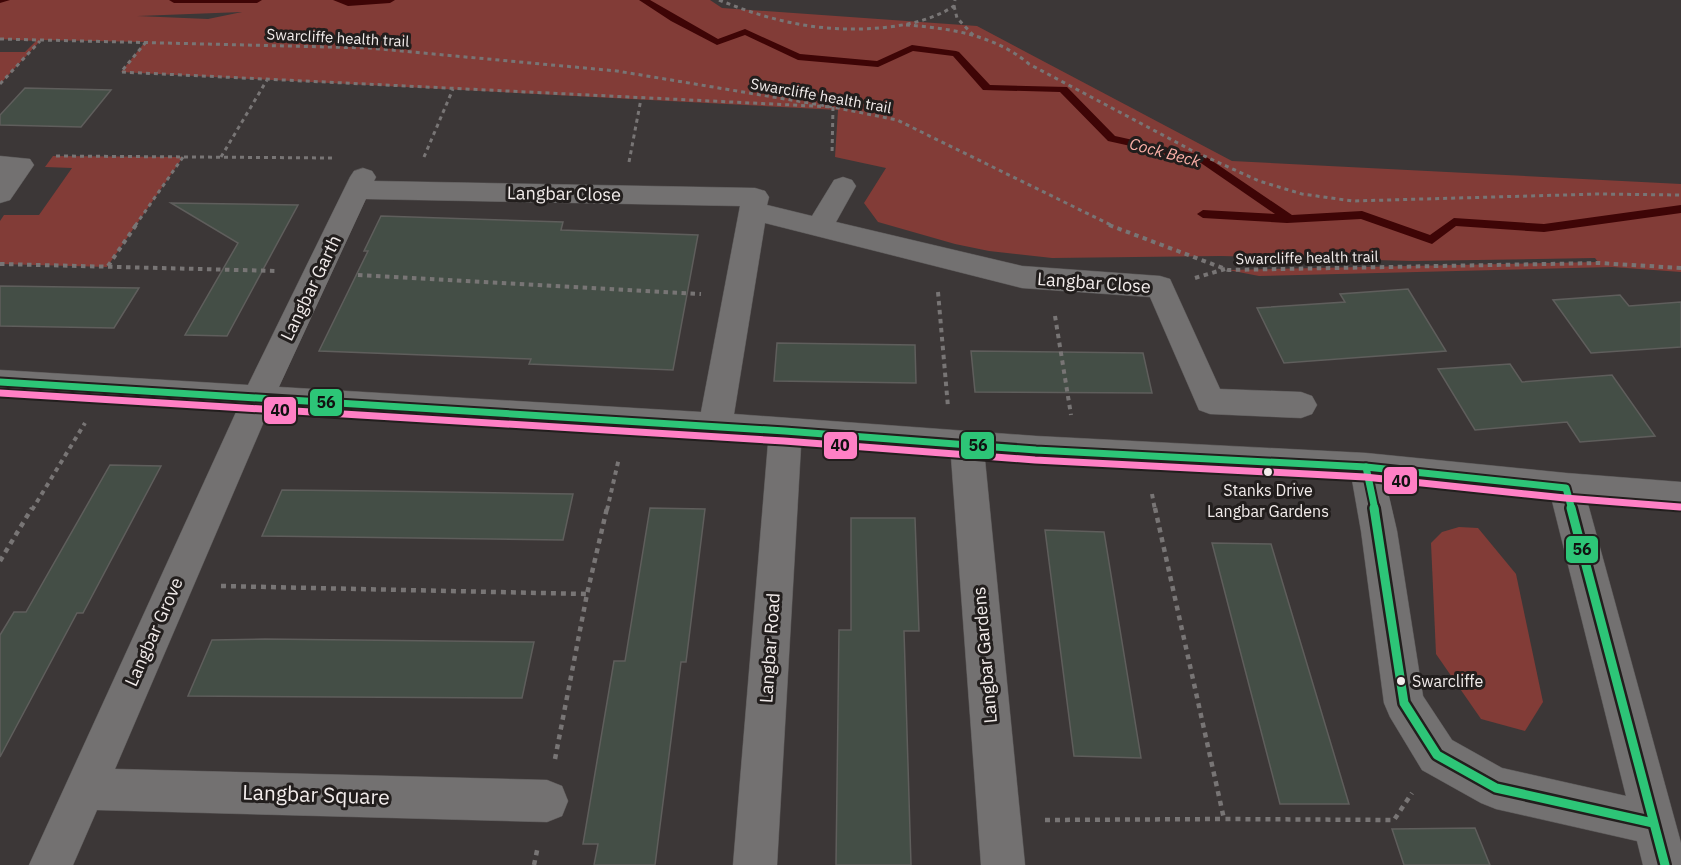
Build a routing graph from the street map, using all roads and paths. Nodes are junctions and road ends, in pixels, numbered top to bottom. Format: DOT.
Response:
graph roads {
  1 [pos="719,0"];
  2 [pos="955,0"];
  3 [pos="954,6"];
  4 [pos="906,25"];
  5 [pos="976,37"];
  6 [pos="0,39"];
  7 [pos="40,40"];
  8 [pos="146,42"];
  9 [pos="267,80"];
  10 [pos="0,84"];
  11 [pos="453,89"];
  12 [pos="641,99"];
  13 [pos="833,107"];
  14 [pos="183,157"];
  15 [pos="220,157"];
  16 [pos="337,158"];
  17 [pos="423,159"];
  18 [pos="10,165"];
  19 [pos="361,183"];
  20 [pos="843,186"];
  21 [pos="0,194"];
  22 [pos="623,195"];
  23 [pos="1681,195"];
  24 [pos="753,211"];
  25 [pos="819,228"];
  26 [pos="935,257"];
  27 [pos="0,264"];
  28 [pos="107,267"];
  29 [pos="1681,268"];
  30 [pos="318,273"];
  31 [pos="1049,279"];
  32 [pos="737,296"];
  33 [pos="0,382"];
  34 [pos="105,390"];
  35 [pos="258,398"];
  36 [pos="1301,405"];
  37 [pos="628,423"];
  38 [pos="715,428"];
  39 [pos="785,431"];
  40 [pos="959,444"];
  41 [pos="1077,451"];
  42 [pos="1143,455"];
  43 [pos="1366,467"];
  44 [pos="1566,488"];
  45 [pos="1681,497"];
  46 [pos="2,555"];
  47 [pos="0,561"];
  48 [pos="175,585"];
  49 [pos="587,594"];
  50 [pos="1437,755"];
  51 [pos="85,789"];
  52 [pos="546,801"];
  53 [pos="1224,819"];
  54 [pos="1000,820"];
  55 [pos="1653,823"];
  56 [pos="51,865"];
  57 [pos="534,865"];
  58 [pos="755,865"];
  59 [pos="1003,865"];
  60 [pos="1665,865"];
  1 -- 4 [label="path"];
  2 -- 3 [label="path"];
  3 -- 4 [label="path"];
  3 -- 5 [label="path"];
  4 -- 5 [label="path"];
  5 -- 23 [label="path"];
  6 -- 7 [label="path, Swarcliffe health trail"];
  7 -- 8 [label="path, Swarcliffe health trail"];
  7 -- 10 [label="path"];
  8 -- 9 [label="path"];
  8 -- 13 [label="path, Swarcliffe health trail"];
  9 -- 11 [label="path"];
  9 -- 15 [label="path"];
  11 -- 12 [label="path"];
  11 -- 17 [label="path"];
  12 -- 13 [label="path"];
  12 -- 22 [label="path"];
  13 -- 29 [label="path, Swarcliffe health trail"];
  14 -- 15 [label="path"];
  14 -- 18 [label="path"];
  14 -- 28 [label="path"];
  15 -- 16 [label="path"];
  18 -- 21 [label="street"];
  19 -- 22 [label="street, Langbar Close"];
  19 -- 30 [label="street, Langbar Garth"];
  20 -- 25 [label="street"];
  22 -- 24 [label="street, Langbar Close"];
  24 -- 25 [label="street, Langbar Close"];
  24 -- 32 [label="street"];
  25 -- 26 [label="street, Langbar Close"];
  26 -- 31 [label="street, Langbar Close"];
  26 -- 40 [label="path"];
  27 -- 28 [label="path"];
  28 -- 30 [label="path"];
  30 -- 32 [label="path"];
  30 -- 35 [label="street, Langbar Garth"];
  31 -- 36 [label="street, Langbar Close"];
  31 -- 41 [label="path"];
  32 -- 38 [label="street"];
  33 -- 34 [label="street"];
  34 -- 35 [label="street"];
  34 -- 46 [label="path"];
  35 -- 37 [label="street"];
  35 -- 48 [label="street, Langbar Grove"];
  37 -- 38 [label="street"];
  37 -- 49 [label="path"];
  38 -- 39 [label="street"];
  39 -- 40 [label="street"];
  39 -- 58 [label="street, Langbar Road"];
  40 -- 41 [label="street"];
  40 -- 54 [label="street, Langbar Gardens"];
  41 -- 42 [label="street"];
  42 -- 43 [label="street"];
  42 -- 53 [label="path"];
  43 -- 44 [label="street"];
  43 -- 50 [label="street"];
  44 -- 45 [label="street"];
  44 -- 55 [label="street"];
  46 -- 47 [label="path"];
  48 -- 49 [label="path"];
  48 -- 51 [label="street, Langbar Grove"];
  49 -- 52 [label="path"];
  50 -- 53 [label="path"];
  50 -- 55 [label="street"];
  51 -- 52 [label="street, Langbar Square"];
  51 -- 56 [label="street, Langbar Grove"];
  52 -- 57 [label="path"];
  53 -- 54 [label="path"];
  54 -- 59 [label="street, Langbar Gardens"];
  55 -- 60 [label="street"];
}
